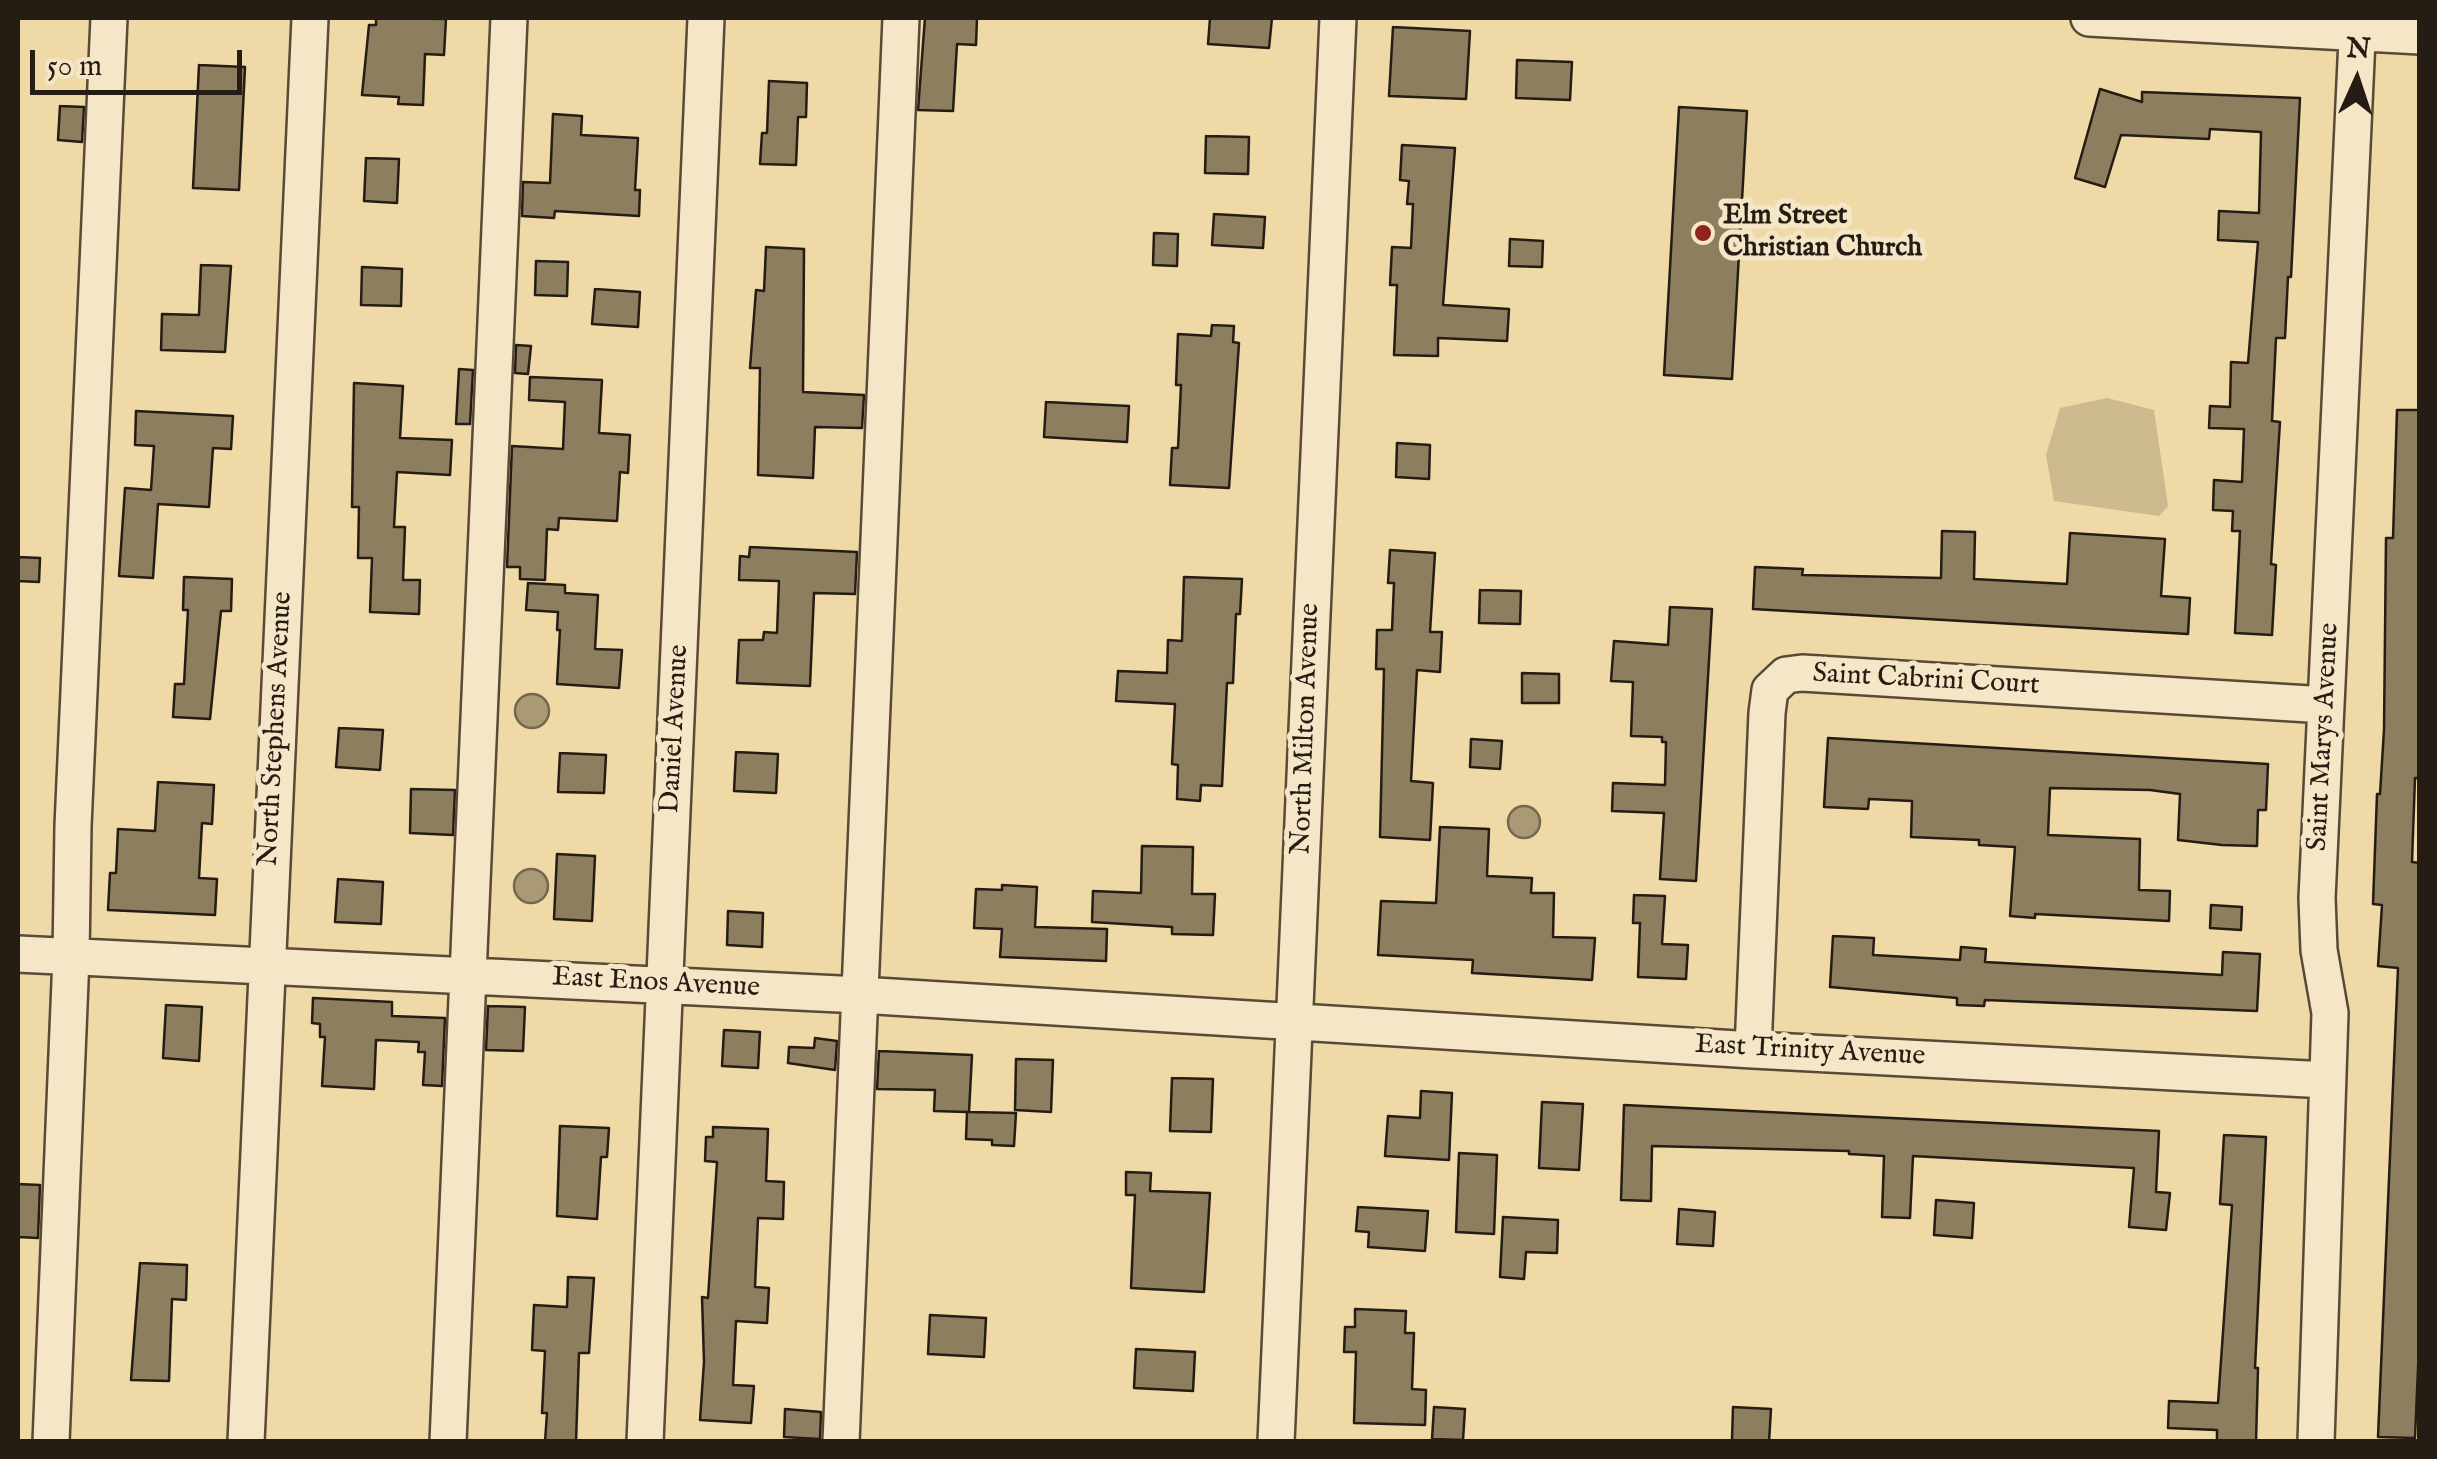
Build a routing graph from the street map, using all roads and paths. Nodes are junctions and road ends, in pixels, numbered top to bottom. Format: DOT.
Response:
graph roads {
  1 [pos="109,18"];
  2 [pos="310,18"];
  3 [pos="510,18"];
  4 [pos="706,18"];
  5 [pos="900,18"];
  6 [pos="1338,18"];
  7 [pos="2089,18"];
  8 [pos="2358,25"];
  9 [pos="2420,36"];
  10 [pos="2326,705"];
  11 [pos="18,954"];
  12 [pos="71,957"];
  13 [pos="266,966"];
  14 [pos="468,974"];
  15 [pos="664,986"];
  16 [pos="860,995"];
  17 [pos="1294,1021"];
  18 [pos="1754,1050"];
  19 [pos="2326,1080"];
  20 [pos="51,1442"];
  21 [pos="246,1442"];
  22 [pos="448,1442"];
  23 [pos="645,1442"];
  24 [pos="841,1442"];
  25 [pos="1276,1442"];
  26 [pos="2316,1442"];
  1 -- 12 [label="street"];
  2 -- 13 [label="street, North Stephens Avenue"];
  3 -- 14 [label="street"];
  4 -- 15 [label="street, Daniel Avenue"];
  5 -- 16 [label="street"];
  6 -- 17 [label="street, North Milton Avenue"];
  7 -- 8 [label="street"];
  8 -- 9 [label="street"];
  8 -- 10 [label="street, Saint Marys Avenue"];
  10 -- 18 [label="street, Saint Cabrini Court"];
  10 -- 19 [label="street, Saint Marys Avenue"];
  11 -- 12 [label="street, East Enos Avenue"];
  12 -- 13 [label="street, East Enos Avenue"];
  12 -- 20 [label="street"];
  13 -- 14 [label="street, East Enos Avenue"];
  13 -- 21 [label="street, North Stephens Avenue"];
  14 -- 15 [label="street, East Enos Avenue"];
  14 -- 22 [label="street"];
  15 -- 16 [label="street, East Enos Avenue"];
  15 -- 23 [label="street, Daniel Avenue"];
  16 -- 17 [label="street, East Enos Avenue"];
  16 -- 24 [label="street"];
  17 -- 18 [label="street, East Trinity Avenue"];
  17 -- 25 [label="street, North Milton Avenue"];
  18 -- 19 [label="street, East Trinity Avenue"];
  19 -- 26 [label="street, Saint Marys Avenue"];
}
